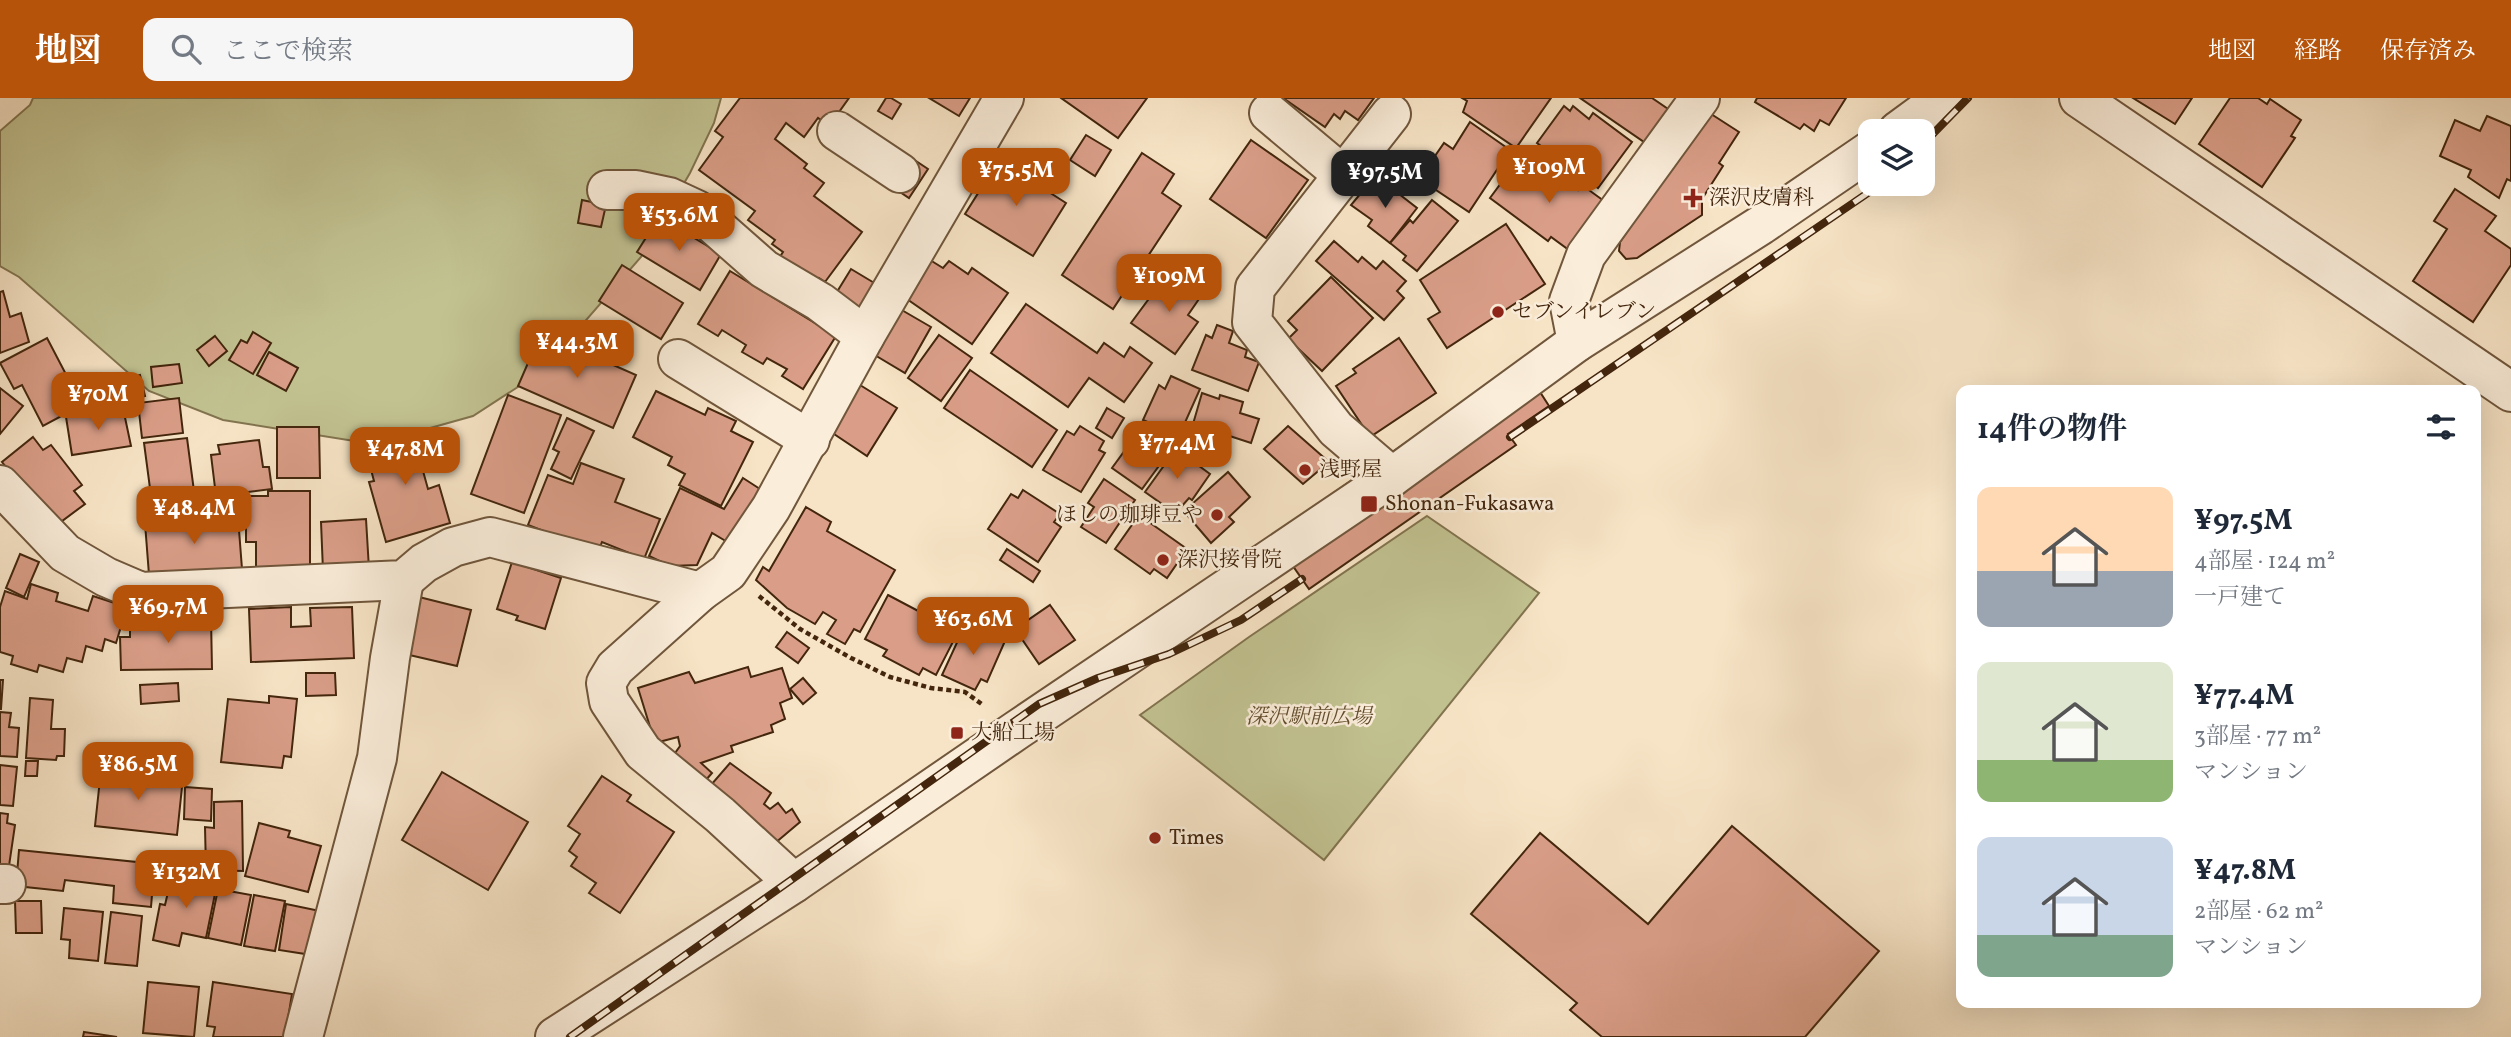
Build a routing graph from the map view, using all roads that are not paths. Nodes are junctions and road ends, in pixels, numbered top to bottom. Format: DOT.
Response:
graph roads {
  1 [pos="1004,98"];
  2 [pos="1700,98"];
  3 [pos="1943,98"];
  4 [pos="2079,98"];
  5 [pos="1269,113"];
  6 [pos="1391,114"];
  7 [pos="1914,119"];
  8 [pos="837,131"];
  9 [pos="1858,159"];
  10 [pos="1343,175"];
  11 [pos="922,184"];
  12 [pos="607,190"];
  13 [pos="865,335"];
  14 [pos="1577,342"];
  15 [pos="678,359"];
  16 [pos="2511,392"];
  17 [pos="810,440"];
  18 [pos="1392,477"];
  19 [pos="0,485"];
  20 [pos="404,580"];
  21 [pos="714,582"];
  22 [pos="794,883"];
  23 [pos="303,1037"];
  24 [pos="555,1037"];
  1 -- 11 [label="street"];
  2 -- 14 [label="street"];
  3 -- 7 [label="street"];
  4 -- 16 [label="street"];
  5 -- 10 [label="street"];
  6 -- 10 [label="street"];
  8 -- 11 [label="street"];
  9 -- 14 [label="street"];
  10 -- 18 [label="street"];
  11 -- 13 [label="street"];
  12 -- 13 [label="street"];
  13 -- 17 [label="street"];
  14 -- 18 [label="street"];
  15 -- 17 [label="street"];
  17 -- 21 [label="street"];
  18 -- 22 [label="street"];
  19 -- 20 [label="street"];
  20 -- 21 [label="street"];
  20 -- 23 [label="street"];
  21 -- 22 [label="street"];
  22 -- 24 [label="street"];
}
